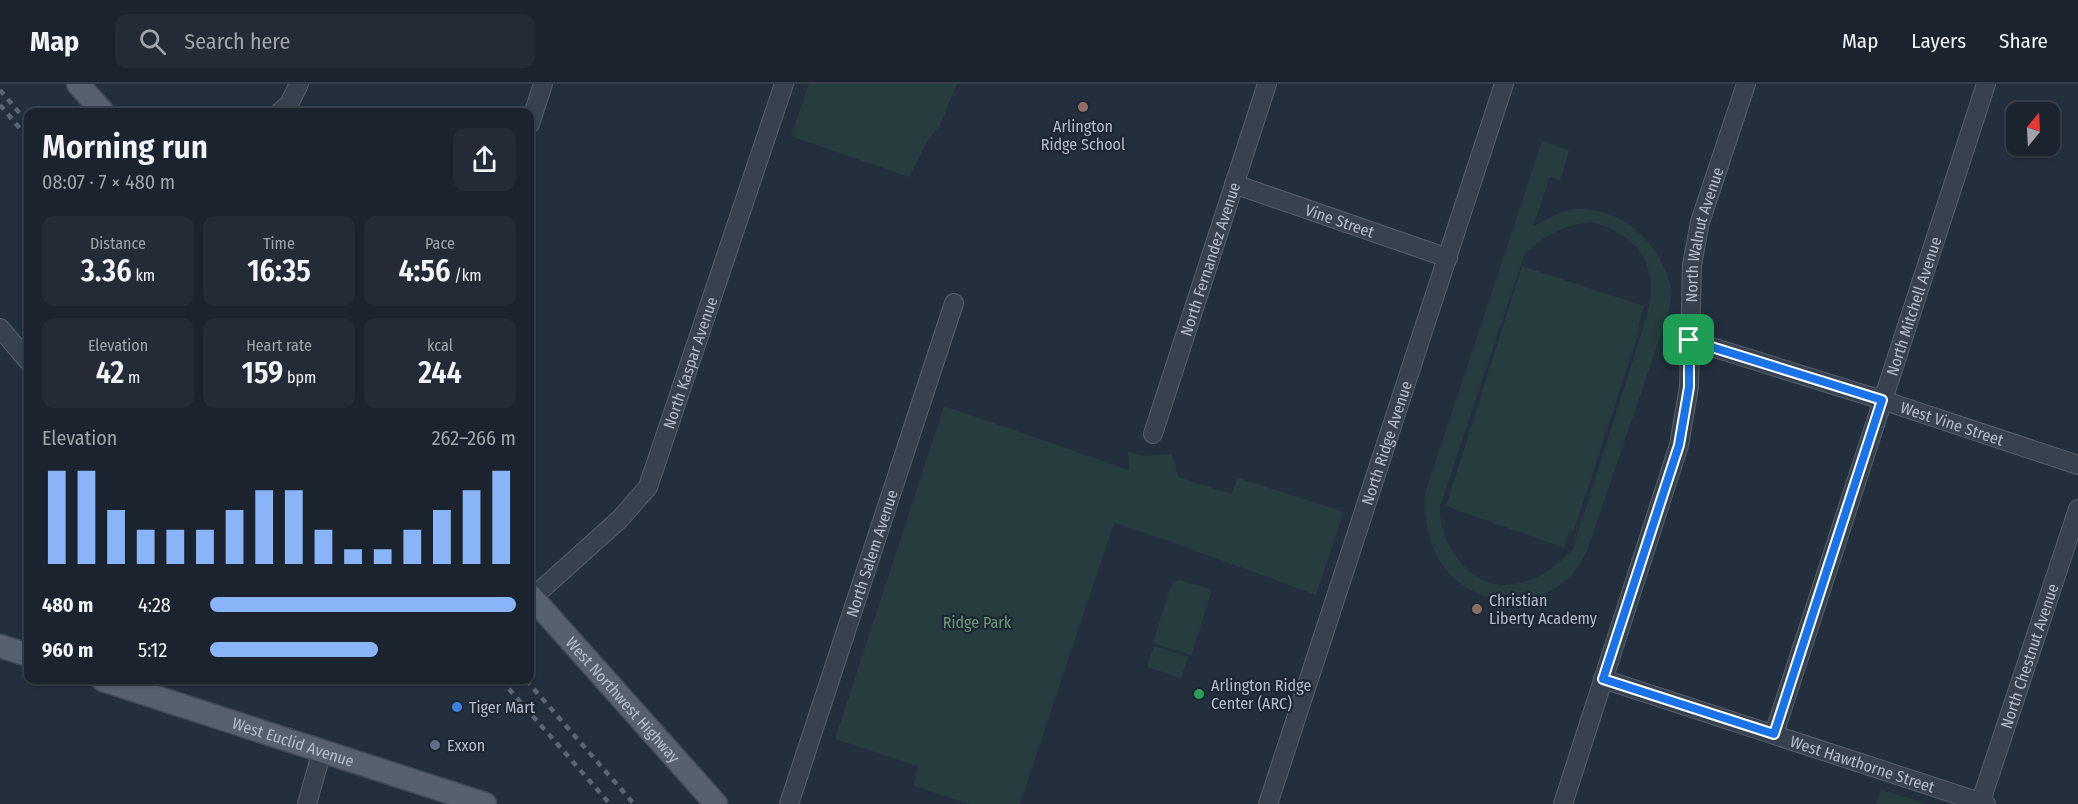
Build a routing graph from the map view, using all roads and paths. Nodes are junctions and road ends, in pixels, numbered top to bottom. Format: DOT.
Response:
graph roads {
  1 [pos="78,84"];
  2 [pos="299,84"];
  3 [pos="543,84"];
  4 [pos="784,84"];
  5 [pos="1267,84"];
  6 [pos="1504,84"];
  7 [pos="1746,84"];
  8 [pos="1986,84"];
  9 [pos="99,108"];
  10 [pos="284,108"];
  11 [pos="534,112"];
  12 [pos="1234,184"];
  13 [pos="1448,258"];
  14 [pos="954,303"];
  15 [pos="0,328"];
  16 [pos="1689,340"];
  17 [pos="24,356"];
  18 [pos="1882,400"];
  19 [pos="1153,434"];
  20 [pos="2078,465"];
  21 [pos="2078,509"];
  22 [pos="534,594"];
  23 [pos="534,600"];
  24 [pos="0,646"];
  25 [pos="24,654"];
  26 [pos="1603,679"];
  27 [pos="122,684"];
  28 [pos="1774,734"];
  29 [pos="322,751"];
  30 [pos="1982,803"];
  31 [pos="307,804"];
  32 [pos="485,804"];
  33 [pos="716,804"];
  34 [pos="789,804"];
  35 [pos="1268,804"];
  36 [pos="1563,804"];
  1 -- 9 [label="main road"];
  2 -- 10 [label="street"];
  3 -- 11 [label="street"];
  4 -- 22 [label="street, North Kaspar Avenue"];
  5 -- 12 [label="street, North Fernandez Avenue"];
  6 -- 13 [label="street, North Ridge Avenue"];
  7 -- 16 [label="street, North Walnut Avenue"];
  8 -- 18 [label="street, North Mitchell Avenue"];
  12 -- 13 [label="street, Vine Street"];
  12 -- 19 [label="street, North Fernandez Avenue"];
  13 -- 35 [label="street, North Ridge Avenue"];
  14 -- 34 [label="street, North Salem Avenue"];
  15 -- 17 [label="street"];
  16 -- 18 [label="street, West Vine Street"];
  16 -- 26 [label="street, North Walnut Avenue"];
  18 -- 20 [label="street, West Vine Street"];
  18 -- 28 [label="street, North Mitchell Avenue"];
  21 -- 30 [label="street, North Chestnut Avenue"];
  23 -- 33 [label="main road, West Northwest Highway"];
  24 -- 25 [label="main road"];
  26 -- 28 [label="street, West Hawthorne Street"];
  26 -- 36 [label="street, North Walnut Avenue"];
  27 -- 29 [label="main road, West Euclid Avenue"];
  28 -- 30 [label="street, West Hawthorne Street"];
  29 -- 31 [label="street"];
  29 -- 32 [label="main road, West Euclid Avenue"];
}
